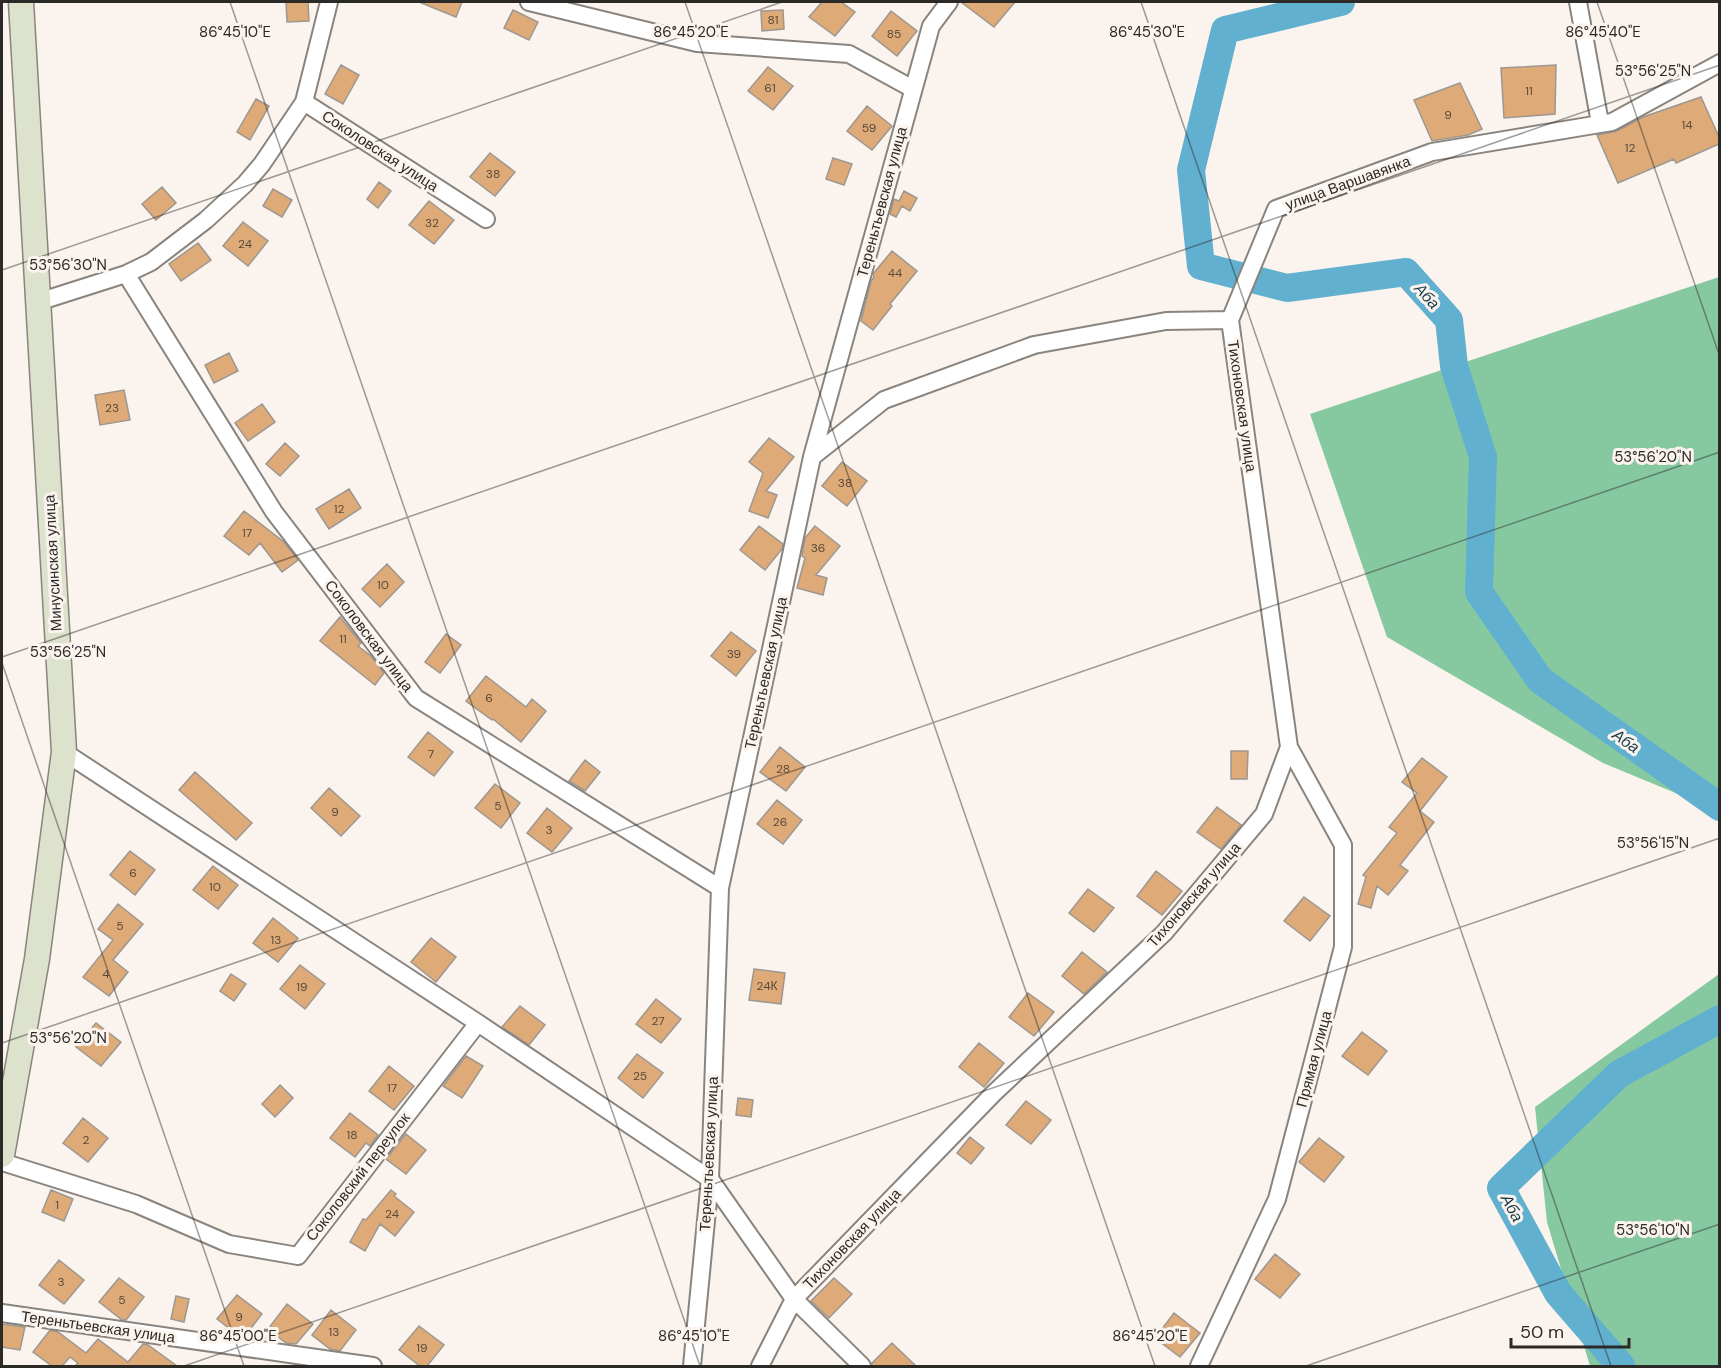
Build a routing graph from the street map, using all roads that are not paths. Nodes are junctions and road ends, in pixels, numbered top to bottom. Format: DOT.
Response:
graph roads {
  1 [pos="21,2"];
  2 [pos="329,2"];
  3 [pos="529,2"];
  4 [pos="949,2"];
  5 [pos="1578,2"];
  6 [pos="1719,63"];
  7 [pos="914,89"];
  8 [pos="304,102"];
  9 [pos="1600,123"];
  10 [pos="486,219"];
  11 [pos="126,274"];
  12 [pos="39,302"];
  13 [pos="1230,320"];
  14 [pos="812,457"];
  15 [pos="1289,747"];
  16 [pos="64,752"];
  17 [pos="720,888"];
  18 [pos="478,1023"];
  19 [pos="2,1155"];
  20 [pos="2,1162"];
  21 [pos="710,1179"];
  22 [pos="794,1299"];
  23 [pos="2,1313"];
  24 [pos="373,1366"];
  25 [pos="692,1366"];
  26 [pos="759,1366"];
  27 [pos="862,1366"];
  28 [pos="1199,1366"];
  1 -- 12 [label="main road, Минусинская улица"];
  2 -- 8 [label="street"];
  3 -- 7 [label="street"];
  4 -- 7 [label="street, Тереньтьевская улица"];
  5 -- 9 [label="street"];
  6 -- 9 [label="street, улица Варшавянка"];
  7 -- 14 [label="street, Тереньтьевская улица"];
  8 -- 10 [label="street, Соколовская улица"];
  8 -- 11 [label="street"];
  9 -- 13 [label="street, улица Варшавянка"];
  11 -- 12 [label="street"];
  11 -- 17 [label="street, Соколовская улица"];
  12 -- 16 [label="main road, Минусинская улица"];
  13 -- 14 [label="street"];
  13 -- 15 [label="street, Тихоновская улица"];
  14 -- 17 [label="street, Тереньтьевская улица"];
  15 -- 22 [label="street, Тихоновская улица"];
  15 -- 28 [label="street, Прямая улица"];
  16 -- 18 [label="street"];
  16 -- 19 [label="main road, Минусинская улица"];
  17 -- 21 [label="street, Тереньтьевская улица"];
  18 -- 20 [label="street, Соколовский переулок"];
  18 -- 21 [label="street"];
  21 -- 22 [label="street"];
  21 -- 25 [label="street, Тереньтьевская улица"];
  22 -- 26 [label="street, Тихоновская улица"];
  22 -- 27 [label="street"];
  23 -- 24 [label="street, Тереньтьевская улица"];
}
